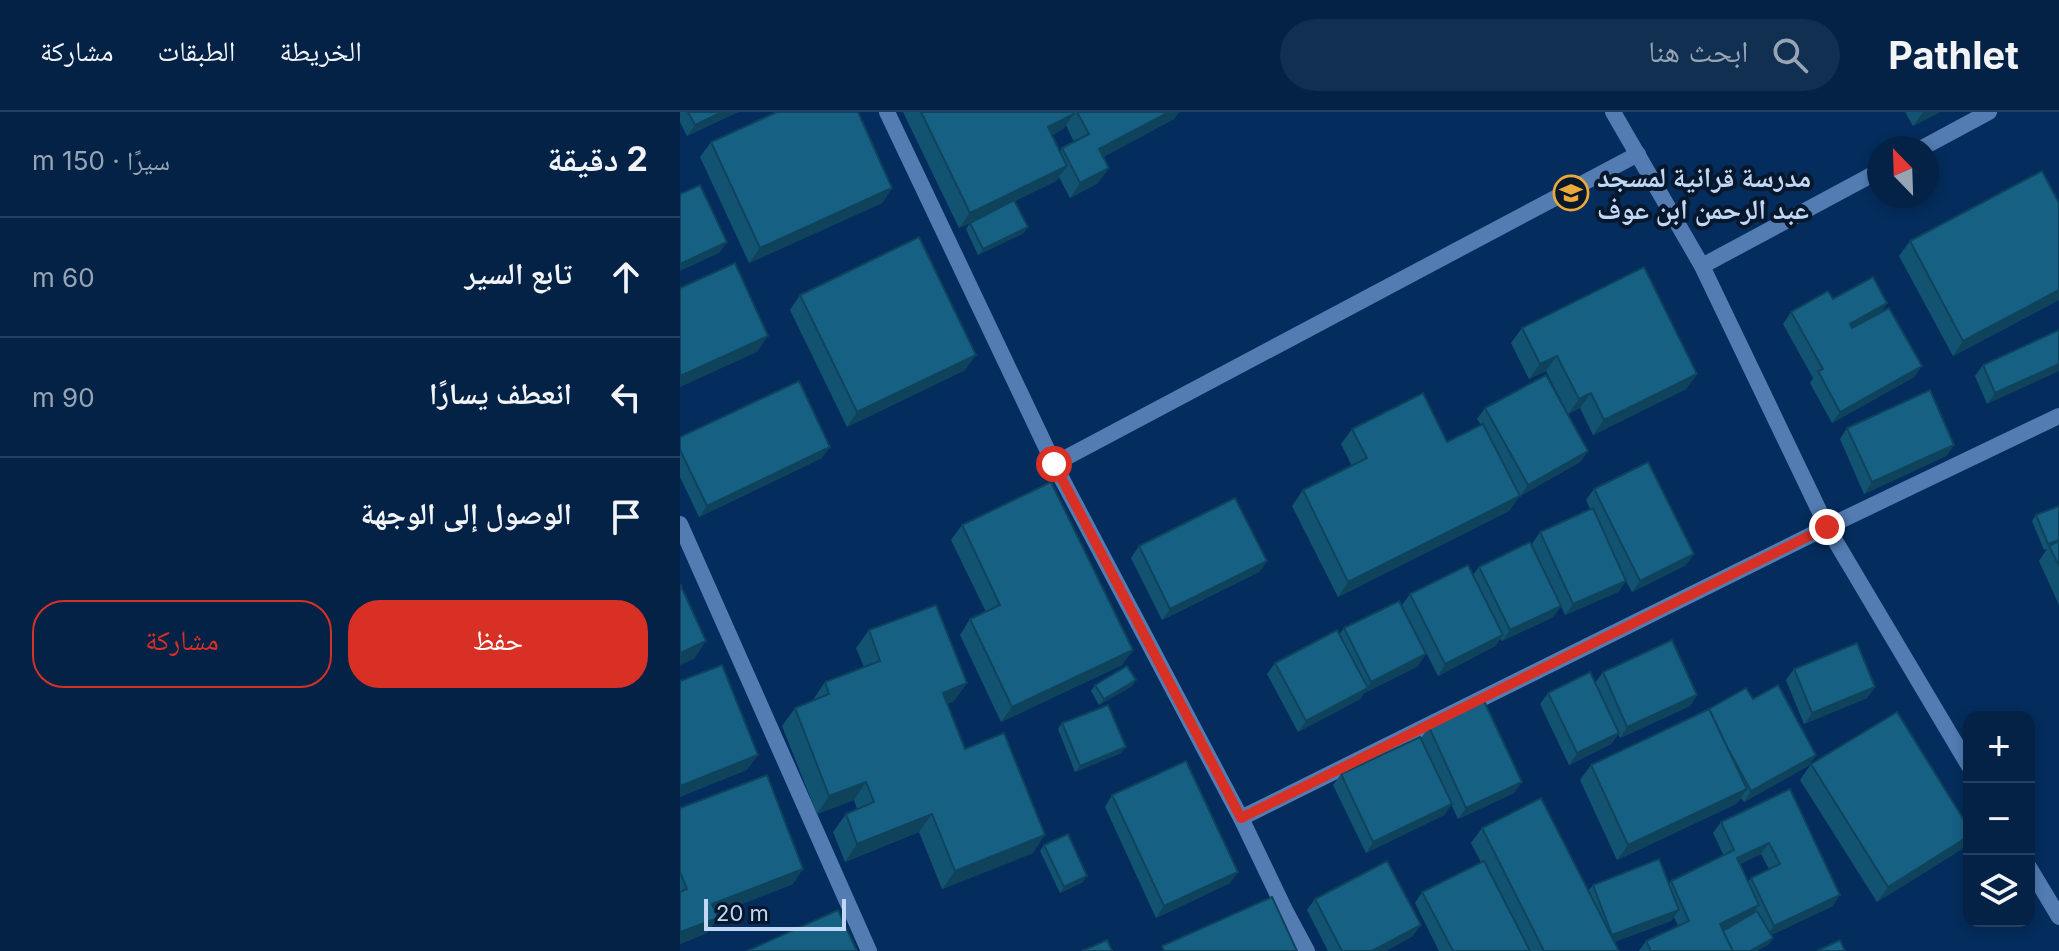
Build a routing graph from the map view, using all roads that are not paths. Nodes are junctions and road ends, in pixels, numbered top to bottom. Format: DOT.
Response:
graph roads {
  1 [pos="887,112"];
  2 [pos="1613,112"];
  3 [pos="1989,112"];
  4 [pos="1939,139"];
  5 [pos="1638,154"];
  6 [pos="1867,177"];
  7 [pos="1702,266"];
  8 [pos="2059,416"];
  9 [pos="1054,464"];
  10 [pos="680,524"];
  11 [pos="1827,527"];
  12 [pos="1963,756"];
  13 [pos="1241,818"];
  14 [pos="2035,877"];
  15 [pos="2059,917"];
  16 [pos="869,951"];
  17 [pos="1307,951"];
  1 -- 9 [label="street"];
  2 -- 5 [label="street"];
  3 -- 4 [label="street"];
  5 -- 7 [label="street"];
  5 -- 9 [label="street"];
  6 -- 7 [label="street"];
  7 -- 11 [label="street"];
  8 -- 11 [label="street"];
  9 -- 13 [label="street"];
  10 -- 16 [label="street"];
  11 -- 12 [label="street"];
  11 -- 13 [label="street"];
  13 -- 17 [label="street"];
  14 -- 15 [label="street"];
}
